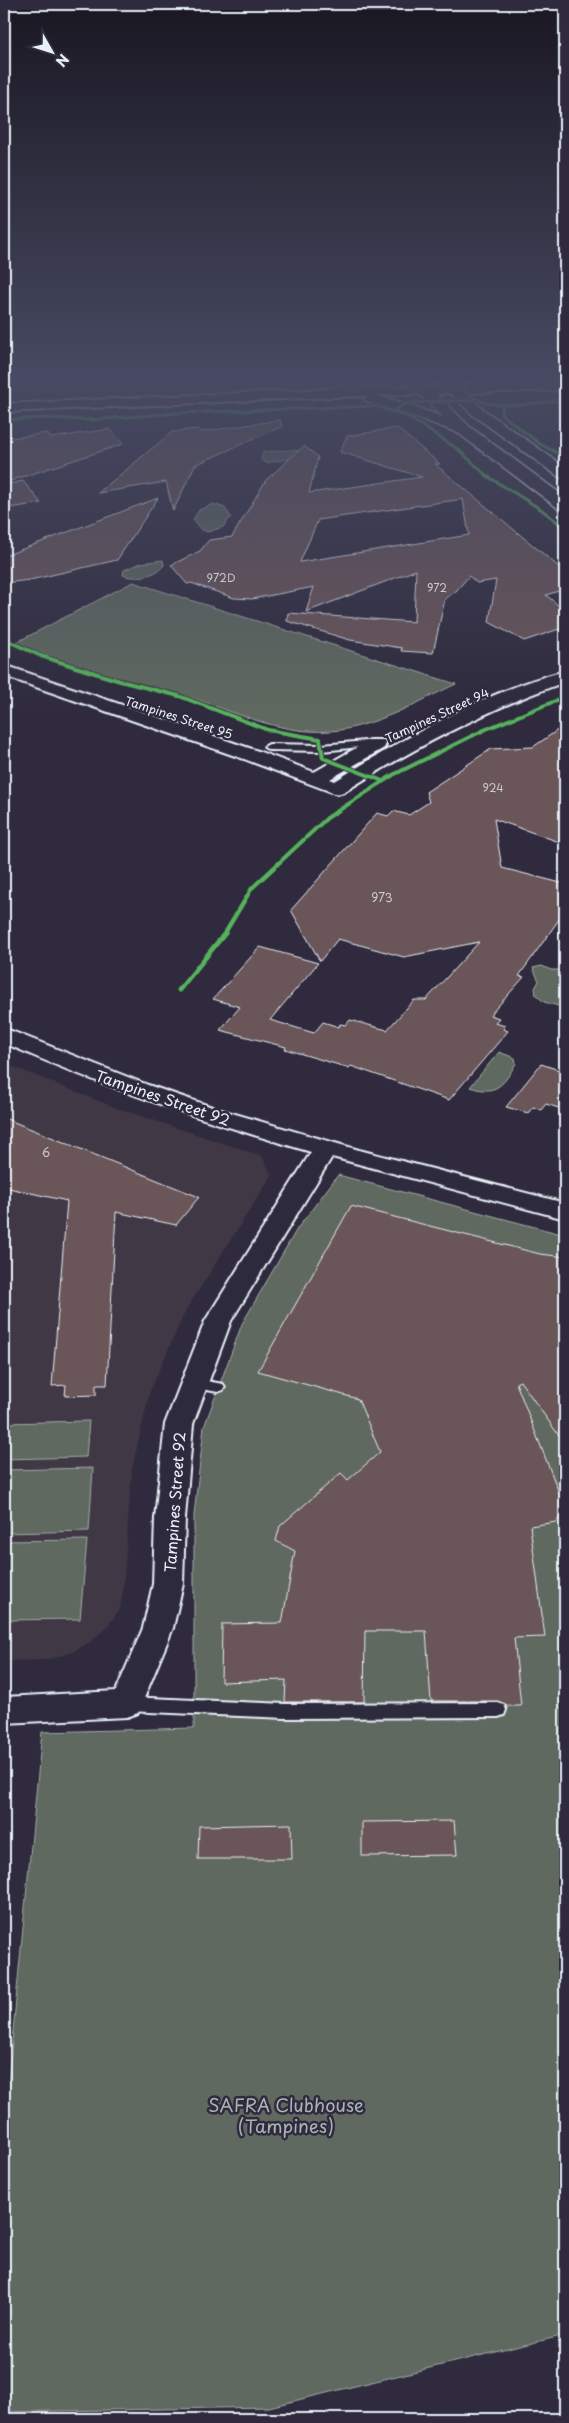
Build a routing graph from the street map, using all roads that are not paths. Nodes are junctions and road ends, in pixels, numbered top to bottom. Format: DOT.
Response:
graph roads {
  1 [pos="544,489"];
  2 [pos="565,505"];
  3 [pos="4,660"];
  4 [pos="565,661"];
  5 [pos="4,670"];
  6 [pos="565,676"];
  7 [pos="380,742"];
  8 [pos="269,747"];
  9 [pos="333,779"];
  10 [pos="4,1035"];
  11 [pos="326,1147"];
  12 [pos="565,1211"];
  13 [pos="127,1704"];
  14 [pos="4,1710"];
  15 [pos="498,1710"];
  1 -- 2 [label="main road"];
  3 -- 8 [label="street, Tampines Street 95"];
  4 -- 7 [label="street, Tampines Street 94"];
  5 -- 9 [label="street, Tampines Street 95"];
  6 -- 9 [label="street, Tampines Street 94"];
  7 -- 8 [label="lane"];
  7 -- 9 [label="street, Tampines Street 94"];
  8 -- 9 [label="street, Tampines Street 95"];
  10 -- 11 [label="street, Tampines Street 92"];
  11 -- 12 [label="street, Tampines Street 92"];
  11 -- 13 [label="street, Tampines Street 92"];
  13 -- 14 [label="street"];
  13 -- 15 [label="lane"];
}
